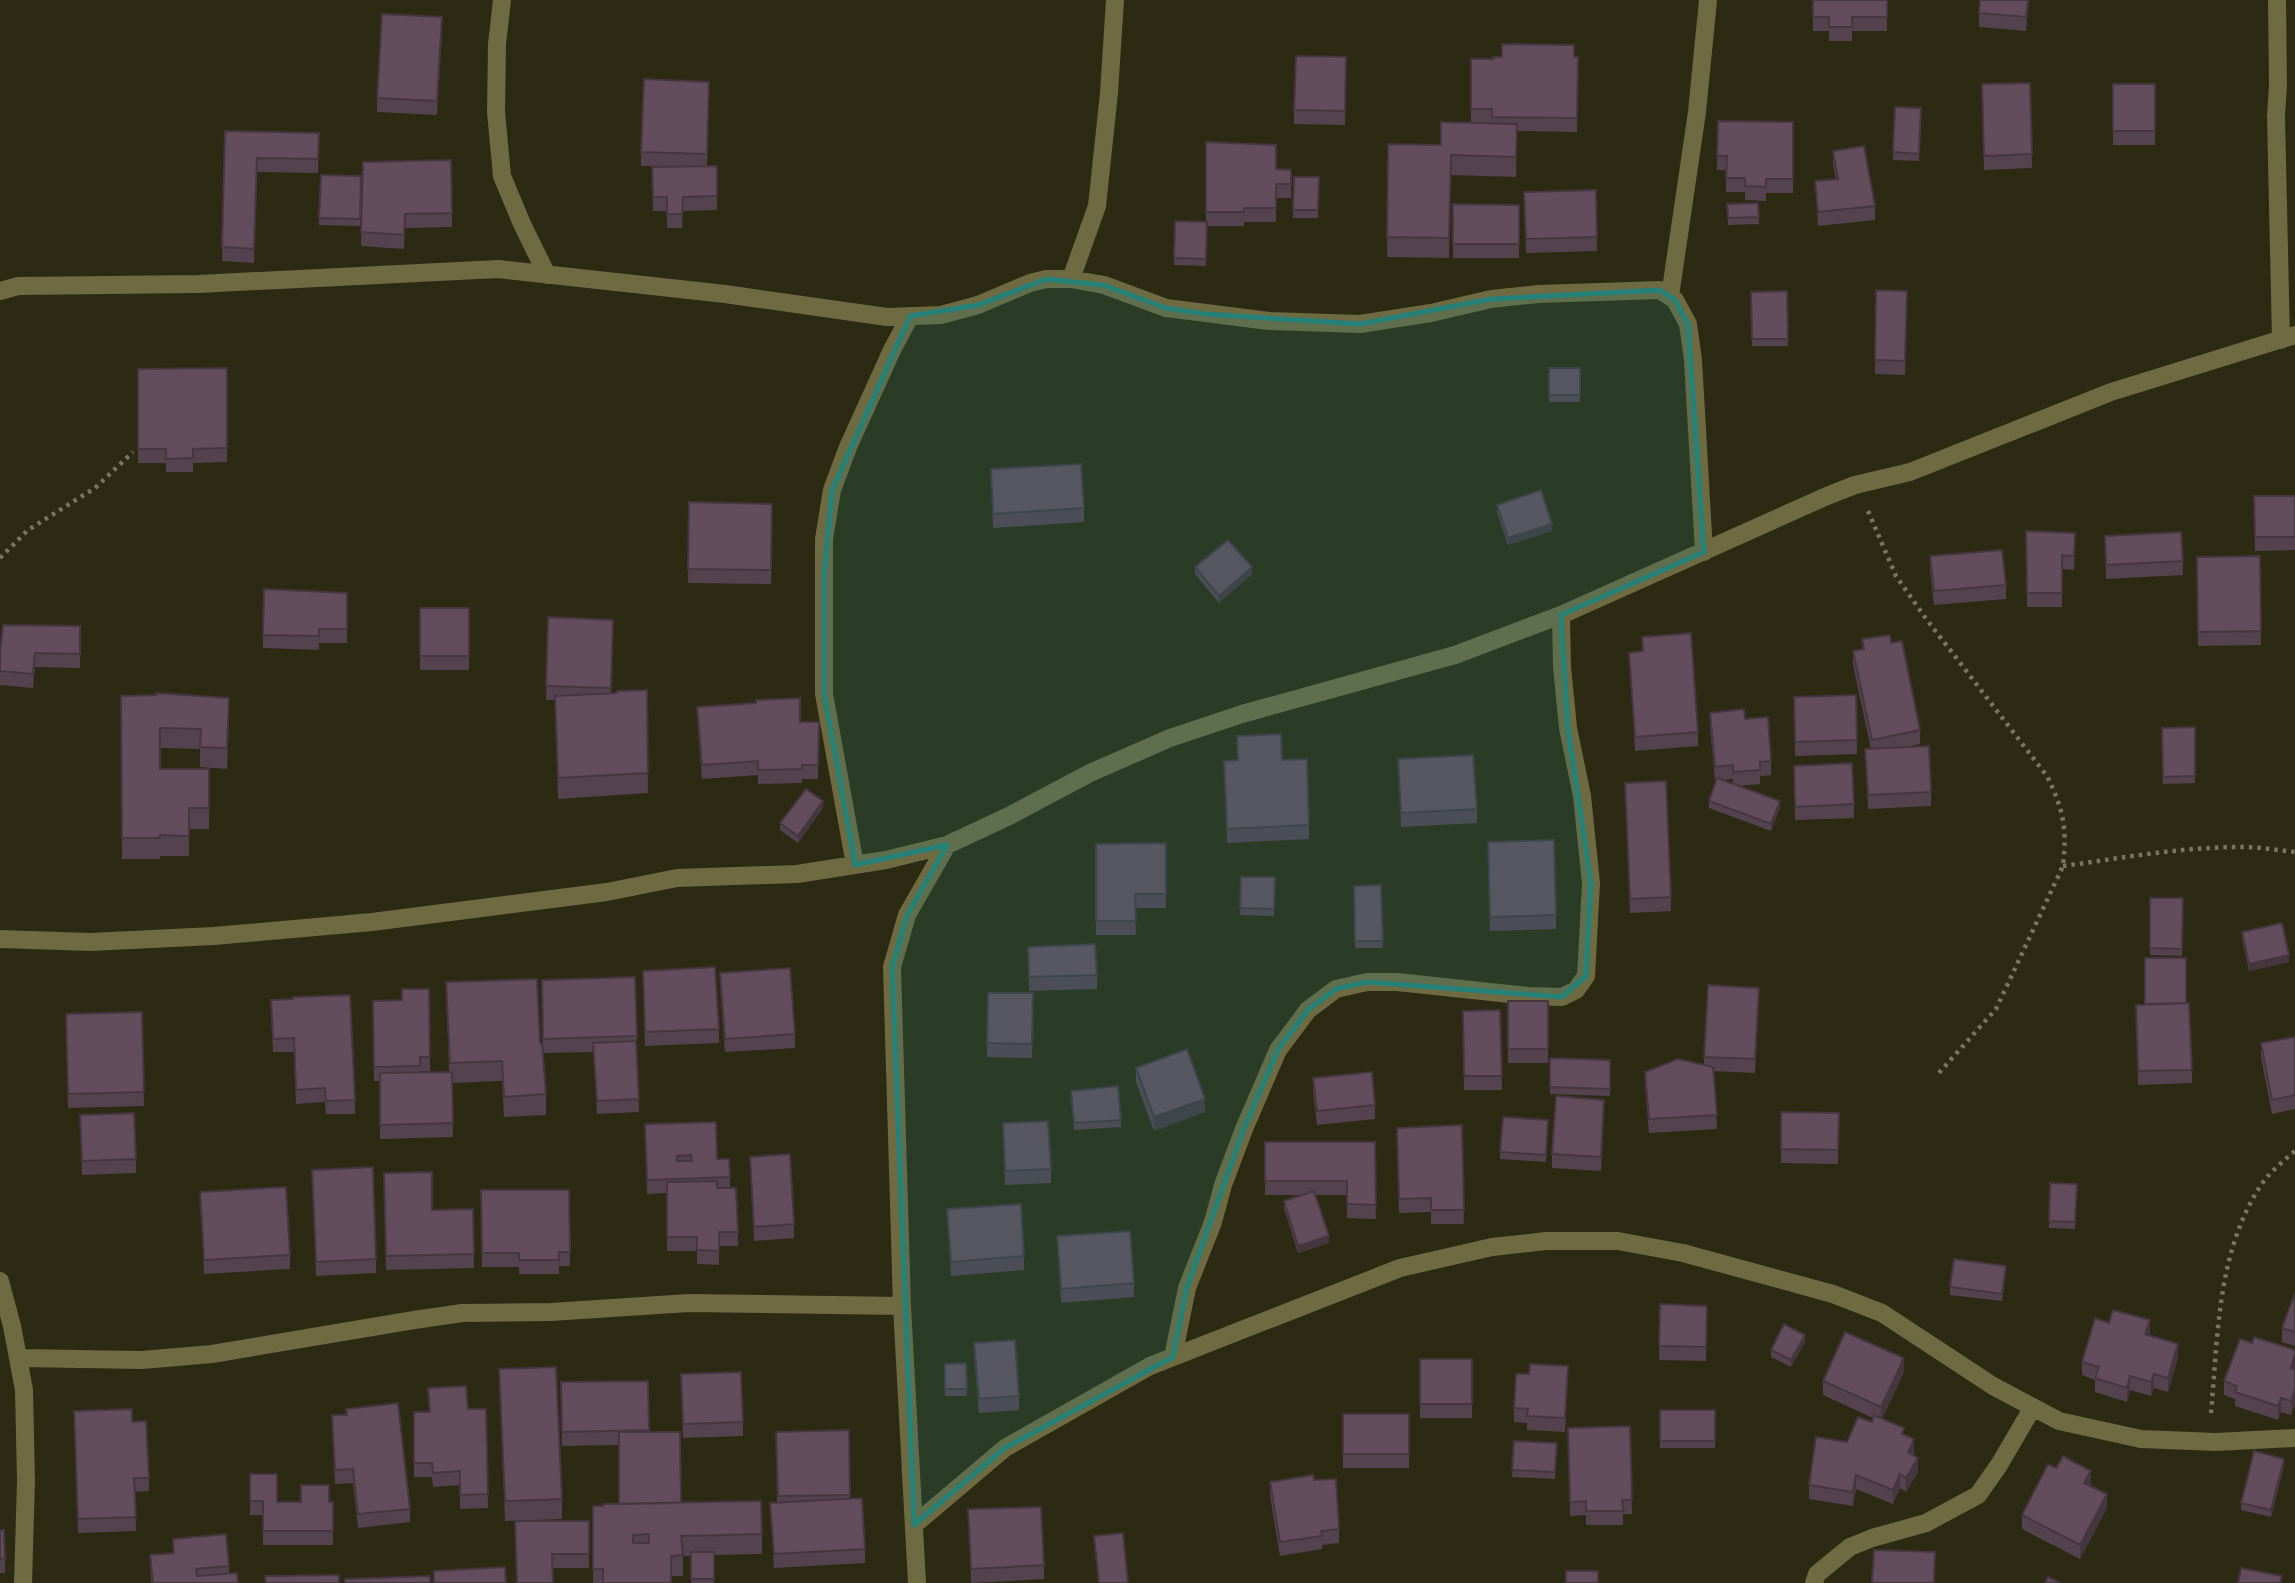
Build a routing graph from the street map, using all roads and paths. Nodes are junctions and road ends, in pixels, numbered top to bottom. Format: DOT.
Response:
graph roads {
  1 [pos="502,0"];
  2 [pos="1115,0"];
  3 [pos="1708,0"];
  4 [pos="2277,0"];
  5 [pos="547,275"];
  6 [pos="1071,279"];
  7 [pos="0,291"];
  8 [pos="1670,296"];
  9 [pos="911,316"];
  10 [pos="2288,337"];
  11 [pos="133,452"];
  12 [pos="1856,485"];
  13 [pos="1704,552"];
  14 [pos="0,558"];
  15 [pos="1561,615"];
  16 [pos="947,845"];
  17 [pos="2295,852"];
  18 [pos="855,865"];
  19 [pos="2063,866"];
  20 [pos="0,939"];
  21 [pos="1938,1074"];
  22 [pos="2295,1151"];
  23 [pos="0,1281"];
  24 [pos="902,1306"];
  25 [pos="1173,1357"];
  26 [pos="18,1358"];
  27 [pos="2033,1407"];
  28 [pos="2295,1438"];
  29 [pos="2207,1442"];
  30 [pos="914,1525"];
  31 [pos="23,1583"];
  32 [pos="917,1583"];
  33 [pos="1814,1583"];
  1 -- 5 [label="street"];
  2 -- 6 [label="street"];
  3 -- 8 [label="street"];
  4 -- 10 [label="street"];
  5 -- 7 [label="street"];
  5 -- 9 [label="street"];
  6 -- 8 [label="street"];
  6 -- 9 [label="street"];
  8 -- 13 [label="street"];
  9 -- 18 [label="street"];
  10 -- 12 [label="street"];
  11 -- 14 [label="path"];
  12 -- 13 [label="street"];
  12 -- 19 [label="path"];
  13 -- 15 [label="street"];
  15 -- 16 [label="street"];
  15 -- 25 [label="street"];
  16 -- 18 [label="street"];
  16 -- 24 [label="street"];
  17 -- 19 [label="path"];
  18 -- 20 [label="street"];
  19 -- 21 [label="path"];
  22 -- 29 [label="path"];
  23 -- 26 [label="street"];
  24 -- 26 [label="street"];
  24 -- 30 [label="street"];
  25 -- 27 [label="street"];
  25 -- 30 [label="street"];
  26 -- 31 [label="street"];
  27 -- 29 [label="street"];
  27 -- 33 [label="street"];
  28 -- 29 [label="street"];
  30 -- 32 [label="street"];
}
